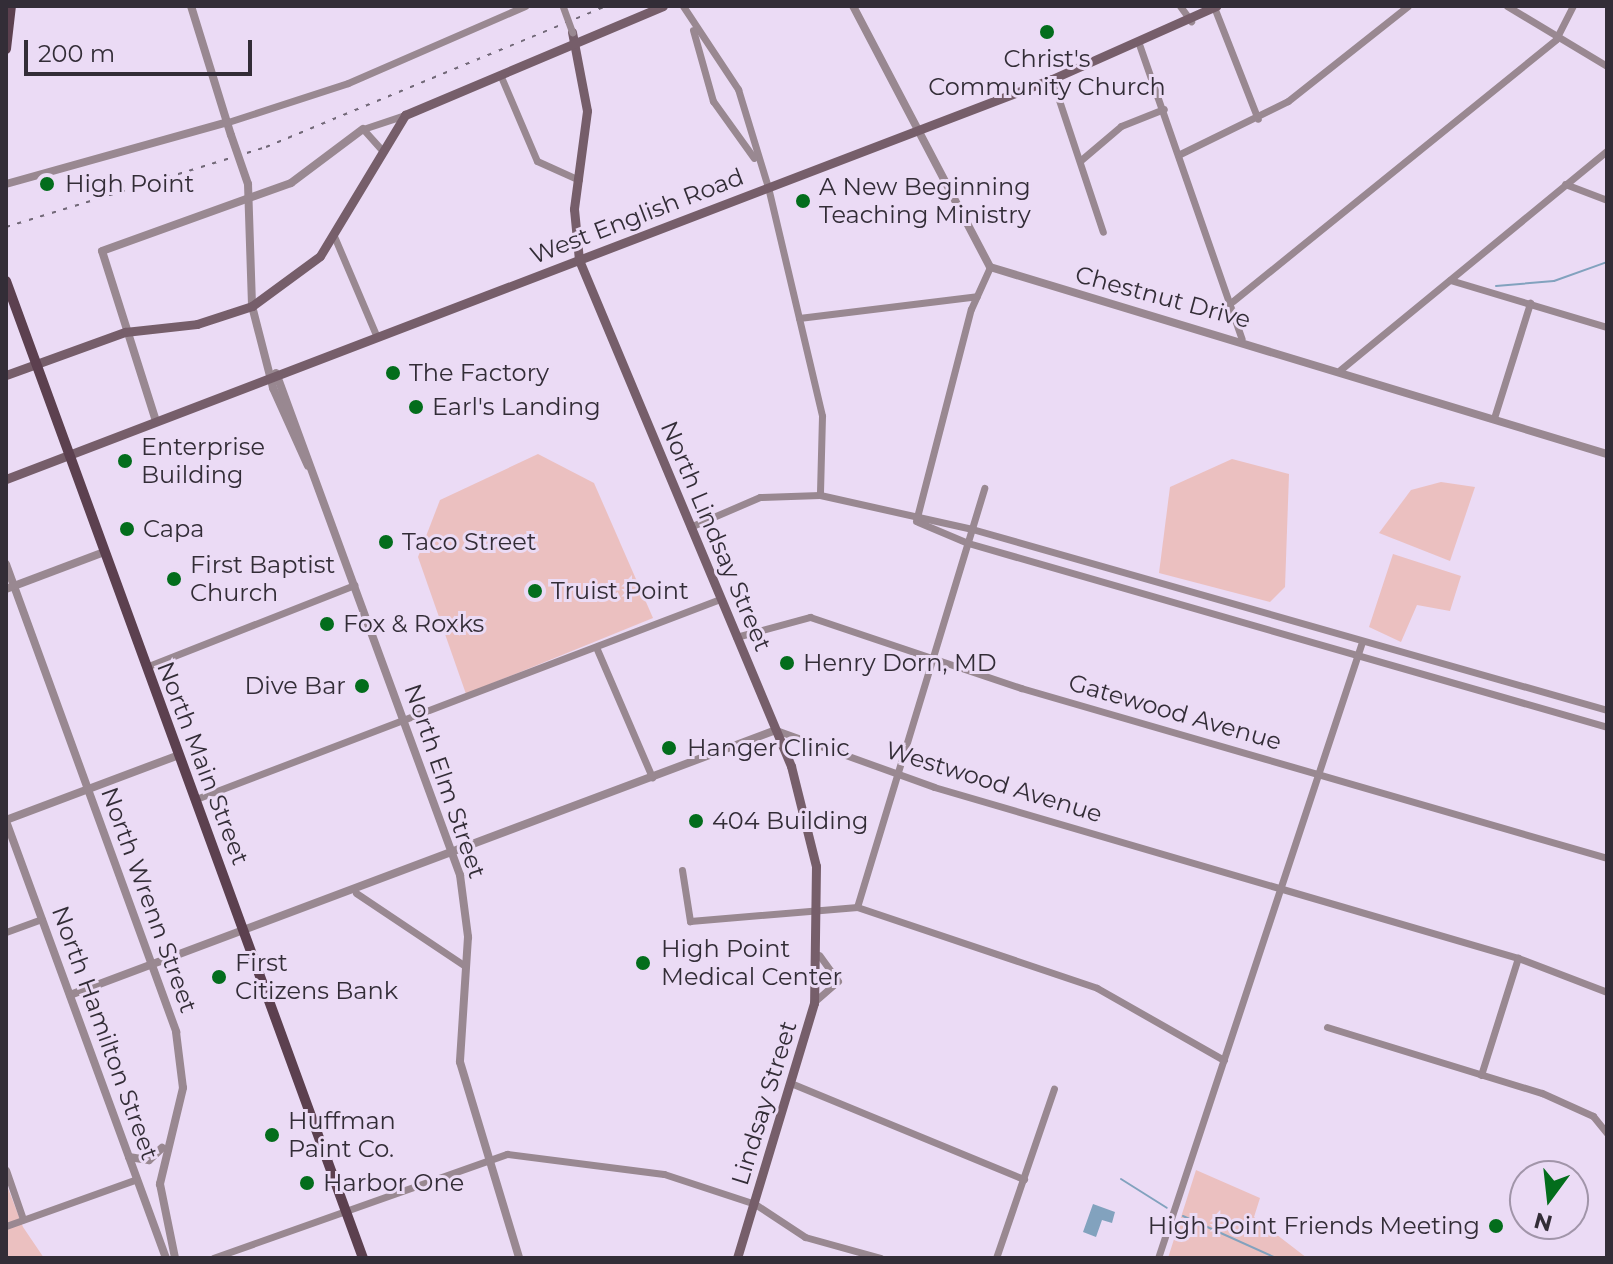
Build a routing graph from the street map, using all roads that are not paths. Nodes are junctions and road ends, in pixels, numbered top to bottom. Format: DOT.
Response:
graph roads {
  1 [pos="11,6"];
  2 [pos="191,6"];
  3 [pos="525,6"];
  4 [pos="562,6"];
  5 [pos="663,6"];
  6 [pos="683,6"];
  7 [pos="853,6"];
  8 [pos="1180,6"];
  9 [pos="1408,6"];
  10 [pos="1507,6"];
  11 [pos="1573,6"];
  12 [pos="1215,7"];
  13 [pos="1191,21"];
  14 [pos="692,24"];
  15 [pos="572,32"];
  16 [pos="1557,37"];
  17 [pos="1139,44"];
  18 [pos="577,45"];
  19 [pos="6,49"];
  20 [pos="1607,66"];
  21 [pos="502,79"];
  22 [pos="1052,79"];
  23 [pos="1164,109"];
  24 [pos="405,115"];
  25 [pos="1258,119"];
  26 [pos="228,122"];
  27 [pos="363,129"];
  28 [pos="919,129"];
  29 [pos="383,151"];
  30 [pos="1607,151"];
  31 [pos="1180,154"];
  32 [pos="1081,160"];
  33 [pos="758,163"];
  34 [pos="579,180"];
  35 [pos="6,184"];
  36 [pos="1565,184"];
  37 [pos="768,187"];
  38 [pos="249,199"];
  39 [pos="1607,200"];
  40 [pos="1103,232"];
  41 [pos="334,236"];
  42 [pos="579,260"];
  43 [pos="990,267"];
  44 [pos="1450,280"];
  45 [pos="6,281"];
  46 [pos="977,296"];
  47 [pos="1233,301"];
  48 [pos="1530,303"];
  49 [pos="252,306"];
  50 [pos="799,318"];
  51 [pos="1607,327"];
  52 [pos="125,332"];
  53 [pos="376,335"];
  54 [pos="1242,339"];
  55 [pos="37,364"];
  56 [pos="1340,370"];
  57 [pos="275,372"];
  58 [pos="6,375"];
  59 [pos="155,418"];
  60 [pos="1494,418"];
  61 [pos="68,452"];
  62 [pos="1607,454"];
  63 [pos="6,479"];
  64 [pos="984,488"];
  65 [pos="820,495"];
  66 [pos="916,521"];
  67 [pos="690,527"];
  68 [pos="972,529"];
  69 [pos="968,543"];
  70 [pos="104,552"];
  71 [pos="6,564"];
  72 [pos="354,585"];
  73 [pos="10,587"];
  74 [pos="720,599"];
  75 [pos="736,637"];
  76 [pos="1362,642"];
  77 [pos="596,647"];
  78 [pos="935,654"];
  79 [pos="1357,656"];
  80 [pos="146,667"];
  81 [pos="1607,710"];
  82 [pos="403,719"];
  83 [pos="1607,727"];
  84 [pos="776,730"];
  85 [pos="179,755"];
  86 [pos="897,774"];
  87 [pos="1318,774"];
  88 [pos="652,777"];
  89 [pos="88,791"];
  90 [pos="196,799"];
  91 [pos="6,820"];
  92 [pos="452,853"];
  93 [pos="1607,858"];
  94 [pos="682,870"];
  95 [pos="1281,888"];
  96 [pos="356,893"];
  97 [pos="857,907"];
  98 [pos="819,909"];
  99 [pos="42,919"];
  100 [pos="245,931"];
  101 [pos="6,932"];
  102 [pos="819,955"];
  103 [pos="1518,958"];
  104 [pos="152,965"];
  105 [pos="465,966"];
  106 [pos="1607,992"];
  107 [pos="70,995"];
  108 [pos="814,1003"];
  109 [pos="1327,1027"];
  110 [pos="1224,1060"];
  111 [pos="1481,1075"];
  112 [pos="793,1084"];
  113 [pos="1054,1089"];
  114 [pos="1607,1133"];
  115 [pos="168,1139"];
  116 [pos="129,1157"];
  117 [pos="488,1158"];
  118 [pos="6,1170"];
  119 [pos="137,1179"];
  120 [pos="1024,1179"];
  121 [pos="755,1204"];
  122 [pos="345,1207"];
  123 [pos="23,1219"];
  124 [pos="6,1226"];
  125 [pos="166,1258"];
  126 [pos="175,1258"];
  127 [pos="213,1258"];
  128 [pos="363,1258"];
  129 [pos="519,1258"];
  130 [pos="737,1258"];
  131 [pos="880,1258"];
  132 [pos="996,1258"];
  133 [pos="1158,1258"];
  1 -- 19 [label="main road"];
  2 -- 26 [label="street, North Elm Street"];
  3 -- 26 [label="street"];
  4 -- 15 [label="street, bridge"];
  5 -- 18 [label="main road"];
  6 -- 14 [label="street"];
  7 -- 28 [label="street"];
  8 -- 13 [label="street"];
  9 -- 25 [label="street"];
  10 -- 16 [label="street"];
  11 -- 16 [label="street"];
  12 -- 13 [label="main road, West English Road"];
  12 -- 25 [label="street"];
  13 -- 17 [label="main road, West English Road"];
  14 -- 33 [label="street"];
  14 -- 33 [label="street"];
  15 -- 18 [label="main road, North Lindsay Street"];
  16 -- 20 [label="street"];
  16 -- 47 [label="street"];
  17 -- 22 [label="main road, West English Road"];
  17 -- 23 [label="street"];
  18 -- 21 [label="main road"];
  18 -- 34 [label="main road, North Lindsay Street"];
  21 -- 24 [label="main road"];
  21 -- 34 [label="street"];
  22 -- 28 [label="main road, West English Road"];
  22 -- 32 [label="street"];
  23 -- 31 [label="street"];
  23 -- 32 [label="street"];
  24 -- 27 [label="street"];
  24 -- 29 [label="main road"];
  25 -- 31 [label="street"];
  26 -- 35 [label="street"];
  26 -- 38 [label="street, North Elm Street, bridge"];
  27 -- 29 [label="street"];
  27 -- 38 [label="street"];
  28 -- 37 [label="main road, West English Road"];
  28 -- 43 [label="street"];
  29 -- 41 [label="main road"];
  30 -- 36 [label="street"];
  31 -- 47 [label="street"];
  32 -- 40 [label="street"];
  33 -- 37 [label="street"];
  34 -- 42 [label="main road, North Lindsay Street"];
  36 -- 39 [label="street"];
  36 -- 44 [label="street"];
  37 -- 42 [label="main road, West English Road"];
  37 -- 50 [label="street"];
  38 -- 49 [label="street, North Elm Street"];
  38 -- 52 [label="street"];
  41 -- 49 [label="main road"];
  41 -- 53 [label="street"];
  42 -- 53 [label="main road, West English Road"];
  42 -- 67 [label="main road, North Lindsay Street"];
  43 -- 46 [label="street"];
  43 -- 54 [label="street, Chestnut Drive"];
  44 -- 48 [label="street"];
  44 -- 56 [label="street"];
  45 -- 55 [label="main road, North Main Street"];
  46 -- 50 [label="street"];
  46 -- 66 [label="street"];
  47 -- 54 [label="street"];
  48 -- 51 [label="street"];
  48 -- 60 [label="street"];
  49 -- 52 [label="main road"];
  49 -- 57 [label="street, North Elm Street"];
  50 -- 65 [label="street"];
  52 -- 55 [label="main road"];
  52 -- 59 [label="street"];
  53 -- 57 [label="main road, West English Road"];
  54 -- 56 [label="street, Chestnut Drive"];
  55 -- 58 [label="main road"];
  55 -- 61 [label="main road, North Main Street"];
  56 -- 60 [label="street, Chestnut Drive"];
  57 -- 59 [label="main road, West English Road"];
  57 -- 72 [label="street, North Elm Street"];
  59 -- 61 [label="main road, West English Road"];
  60 -- 62 [label="street, Chestnut Drive"];
  61 -- 63 [label="main road, West English Road"];
  61 -- 70 [label="main road, North Main Street"];
  64 -- 68 [label="street"];
  65 -- 66 [label="street"];
  65 -- 67 [label="street"];
  66 -- 68 [label="street"];
  66 -- 69 [label="street"];
  67 -- 74 [label="main road, North Lindsay Street"];
  68 -- 69 [label="street"];
  68 -- 76 [label="street"];
  69 -- 78 [label="street"];
  69 -- 79 [label="street"];
  70 -- 73 [label="street"];
  70 -- 80 [label="main road, North Main Street"];
  71 -- 73 [label="street, North Wrenn Street"];
  72 -- 80 [label="street"];
  72 -- 82 [label="street, North Elm Street"];
  73 -- 89 [label="street, North Wrenn Street"];
  74 -- 75 [label="main road, North Lindsay Street"];
  74 -- 77 [label="street"];
  75 -- 78 [label="street, Gatewood Avenue"];
  75 -- 84 [label="main road, North Lindsay Street"];
  76 -- 79 [label="street"];
  76 -- 81 [label="street"];
  77 -- 82 [label="street"];
  77 -- 88 [label="street"];
  78 -- 86 [label="street"];
  78 -- 87 [label="street, Gatewood Avenue"];
  79 -- 83 [label="street"];
  79 -- 87 [label="street"];
  80 -- 85 [label="main road, North Main Street"];
  82 -- 90 [label="street"];
  82 -- 92 [label="street, North Elm Street"];
  84 -- 86 [label="street, Westwood Avenue"];
  84 -- 88 [label="street"];
  84 -- 98 [label="main road, North Lindsay Street"];
  85 -- 89 [label="street"];
  85 -- 90 [label="main road, North Main Street"];
  86 -- 95 [label="street, Westwood Avenue"];
  86 -- 97 [label="street"];
  87 -- 93 [label="street, Gatewood Avenue"];
  87 -- 95 [label="street"];
  88 -- 92 [label="street"];
  89 -- 91 [label="street"];
  89 -- 104 [label="street, North Wrenn Street"];
  90 -- 100 [label="main road, North Main Street"];
  91 -- 99 [label="street, North Hamilton Street"];
  92 -- 96 [label="street"];
  92 -- 105 [label="street, North Elm Street"];
  94 -- 98 [label="street"];
  95 -- 103 [label="street, Westwood Avenue"];
  95 -- 110 [label="street"];
  96 -- 100 [label="street"];
  96 -- 105 [label="street"];
  97 -- 98 [label="street"];
  97 -- 110 [label="street"];
  98 -- 102 [label="main road, Lindsay Street"];
  99 -- 101 [label="street"];
  99 -- 107 [label="street, North Hamilton Street"];
  100 -- 104 [label="street"];
  100 -- 122 [label="main road, North Main Street"];
  102 -- 108 [label="main road, Lindsay Street"];
  102 -- 108 [label="street"];
  103 -- 106 [label="street, Westwood Avenue"];
  103 -- 111 [label="street"];
  104 -- 107 [label="street"];
  104 -- 115 [label="street, North Wrenn Street"];
  105 -- 117 [label="street, North Elm Street"];
  107 -- 116 [label="street, North Hamilton Street"];
  108 -- 112 [label="main road, Lindsay Street"];
  109 -- 111 [label="street"];
  110 -- 133 [label="street"];
  111 -- 114 [label="street"];
  112 -- 120 [label="street"];
  112 -- 121 [label="main road, Lindsay Street"];
  113 -- 120 [label="street"];
  115 -- 116 [label="street"];
  115 -- 126 [label="street, North Wrenn Street"];
  116 -- 119 [label="street, North Hamilton Street"];
  117 -- 121 [label="street"];
  117 -- 122 [label="street"];
  117 -- 129 [label="street, North Elm Street"];
  118 -- 123 [label="street"];
  119 -- 123 [label="street"];
  119 -- 125 [label="street, North Hamilton Street"];
  120 -- 132 [label="street"];
  121 -- 130 [label="main road, Lindsay Street"];
  121 -- 131 [label="street"];
  122 -- 127 [label="street"];
  122 -- 128 [label="main road, North Main Street"];
  123 -- 124 [label="street"];
}
